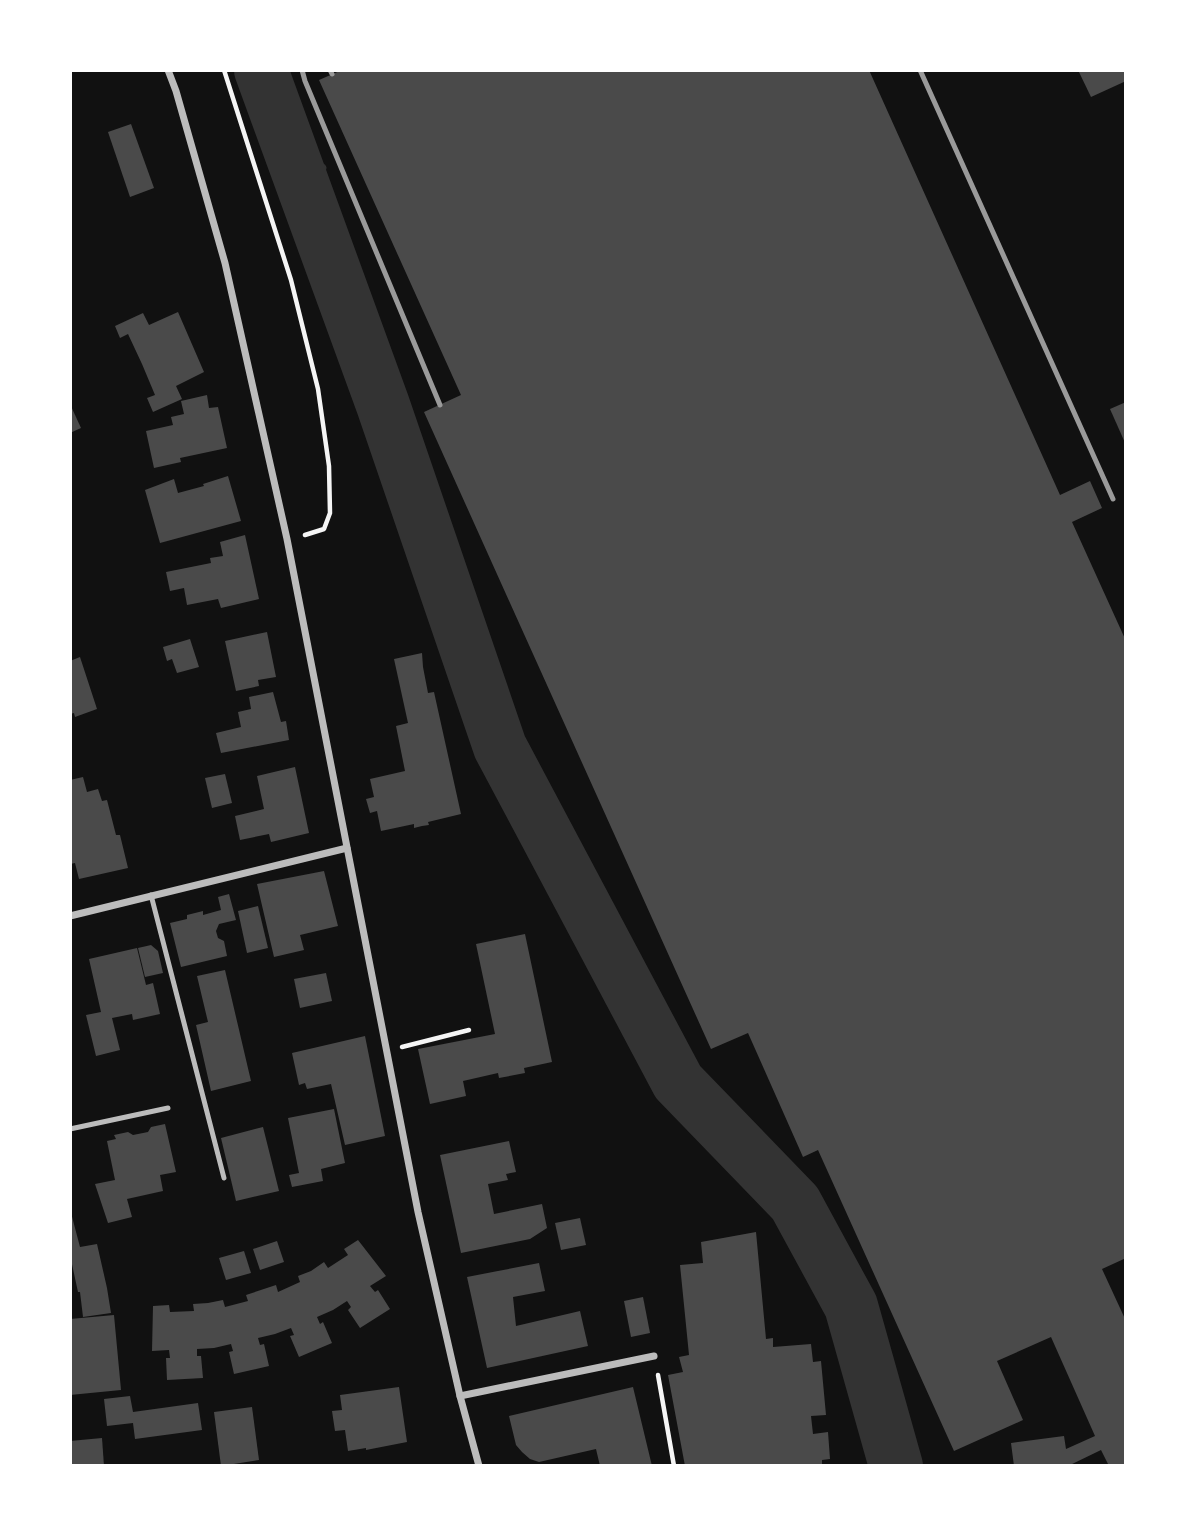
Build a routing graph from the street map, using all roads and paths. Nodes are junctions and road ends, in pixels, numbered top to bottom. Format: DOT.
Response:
graph roads {
  1 [pos="169,70"];
  2 [pos="224,70"];
  3 [pos="287,539"];
  4 [pos="347,848"];
  5 [pos="151,895"];
  6 [pos="70,916"];
  7 [pos="469,1030"];
  8 [pos="387,1050"];
  9 [pos="168,1108"];
  10 [pos="70,1129"];
  11 [pos="224,1178"];
  12 [pos="654,1356"];
  13 [pos="460,1396"];
  14 [pos="480,1466"];
  15 [pos="674,1466"];
  1 -- 3 [label="street"];
  2 -- 3 [label="path"];
  3 -- 4 [label="street"];
  4 -- 5 [label="street"];
  4 -- 8 [label="street"];
  5 -- 6 [label="street"];
  5 -- 11 [label="lane"];
  7 -- 8 [label="path"];
  8 -- 13 [label="street"];
  9 -- 10 [label="lane"];
  12 -- 13 [label="street"];
  12 -- 15 [label="path"];
  13 -- 14 [label="street"];
}
